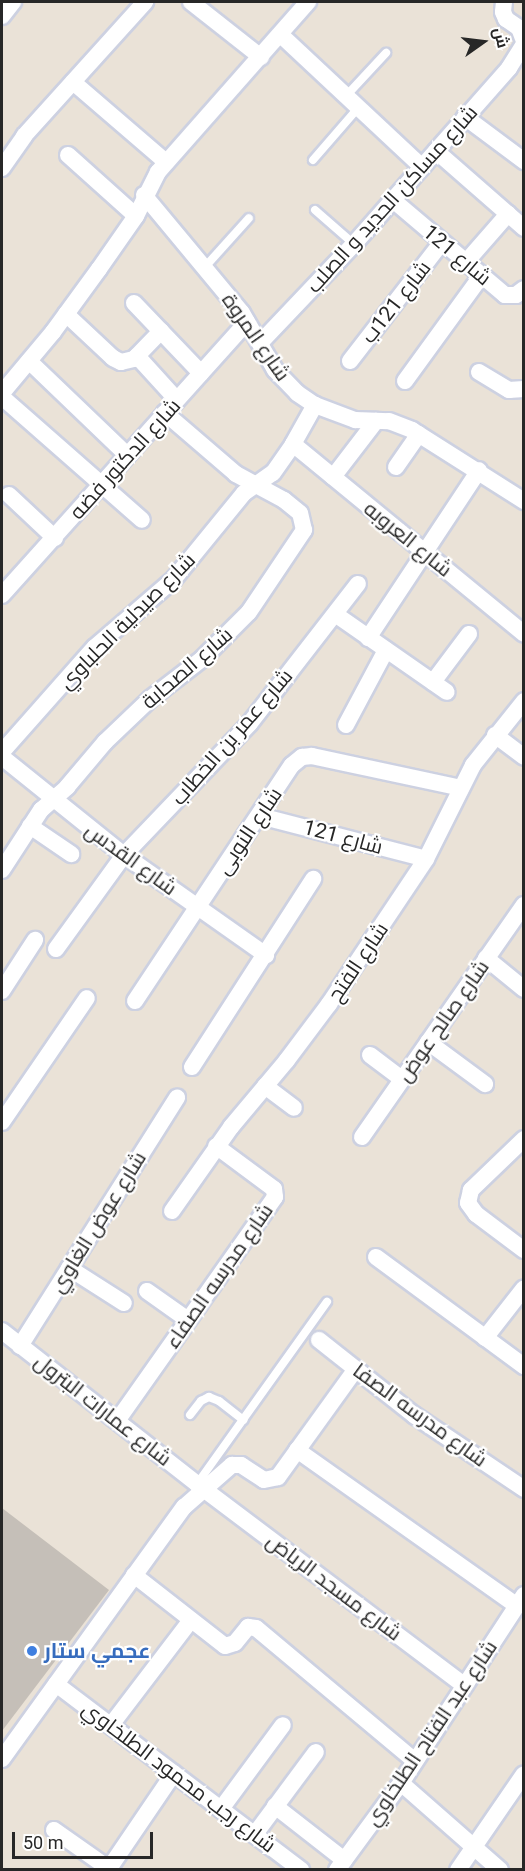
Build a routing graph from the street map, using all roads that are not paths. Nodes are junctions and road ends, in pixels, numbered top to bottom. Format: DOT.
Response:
graph roads {
  1 [pos="13,2"];
  2 [pos="145,2"];
  3 [pos="191,2"];
  4 [pos="308,2"];
  5 [pos="504,2"];
  6 [pos="2,16"];
  7 [pos="281,35"];
  8 [pos="523,47"];
  9 [pos="386,53"];
  10 [pos="261,57"];
  11 [pos="73,82"];
  12 [pos="352,102"];
  13 [pos="465,117"];
  14 [pos="436,151"];
  15 [pos="68,155"];
  16 [pos="313,160"];
  17 [pos="524,161"];
  18 [pos="166,162"];
  19 [pos="422,167"];
  20 [pos="2,168"];
  21 [pos="144,195"];
  22 [pos="393,200"];
  23 [pos="315,210"];
  24 [pos="508,214"];
  25 [pos="136,216"];
  26 [pos="249,218"];
  27 [pos="524,228"];
  28 [pos="442,242"];
  29 [pos="354,244"];
  30 [pos="466,262"];
  31 [pos="204,268"];
  32 [pos="482,275"];
  33 [pos="524,289"];
  34 [pos="134,303"];
  35 [pos="66,314"];
  36 [pos="247,322"];
  37 [pos="161,331"];
  38 [pos="260,343"];
  39 [pos="137,356"];
  40 [pos="29,361"];
  41 [pos="350,361"];
  42 [pos="479,372"];
  43 [pos="201,373"];
  44 [pos="405,381"];
  45 [pos="524,389"];
  46 [pos="2,393"];
  47 [pos="2,397"];
  48 [pos="177,400"];
  49 [pos="315,405"];
  50 [pos="165,413"];
  51 [pos="376,421"];
  52 [pos="419,434"];
  53 [pos="293,444"];
  54 [pos="127,455"];
  55 [pos="396,467"];
  56 [pos="479,470"];
  57 [pos="333,477"];
  58 [pos="102,484"];
  59 [pos="257,485"];
  60 [pos="9,495"];
  61 [pos="524,501"];
  62 [pos="142,520"];
  63 [pos="55,538"];
  64 [pos="425,552"];
  65 [pos="358,584"];
  66 [pos="2,595"];
  67 [pos="335,614"];
  68 [pos="469,634"];
  69 [pos="524,634"];
  70 [pos="368,638"];
  71 [pos="386,650"];
  72 [pos="524,701"];
  73 [pos="346,725"];
  74 [pos="495,735"];
  75 [pos="2,754"];
  76 [pos="524,756"];
  77 [pos="461,788"];
  78 [pos="52,800"];
  79 [pos="260,816"];
  80 [pos="30,826"];
  81 [pos="71,854"];
  82 [pos="124,855"];
  83 [pos="426,859"];
  84 [pos="2,870"];
  85 [pos="313,879"];
  86 [pos="524,905"];
  87 [pos="198,907"];
  88 [pos="35,940"];
  89 [pos="56,949"];
  90 [pos="266,955"];
  91 [pos="486,958"];
  92 [pos="524,989"];
  93 [pos="2,991"];
  94 [pos="87,998"];
  95 [pos="135,1001"];
  96 [pos="428,1042"];
  97 [pos="369,1055"];
  98 [pos="192,1067"];
  99 [pos="402,1079"];
  100 [pos="485,1084"];
  101 [pos="265,1086"];
  102 [pos="177,1098"];
  103 [pos="294,1108"];
  104 [pos="2,1122"];
  105 [pos="362,1137"];
  106 [pos="524,1139"];
  107 [pos="216,1146"];
  108 [pos="172,1211"];
  109 [pos="524,1250"];
  110 [pos="376,1257"];
  111 [pos="69,1268"];
  112 [pos="524,1288"];
  113 [pos="147,1291"];
  114 [pos="327,1302"];
  115 [pos="124,1303"];
  116 [pos="188,1320"];
  117 [pos="2,1331"];
  118 [pos="485,1338"];
  119 [pos="319,1340"];
  120 [pos="20,1346"];
  121 [pos="524,1366"];
  122 [pos="356,1369"];
  123 [pos="190,1415"];
  124 [pos="243,1420"];
  125 [pos="117,1421"];
  126 [pos="297,1450"];
  127 [pos="201,1486"];
  128 [pos="524,1489"];
  129 [pos="134,1575"];
  130 [pos="520,1600"];
  131 [pos="191,1620"];
  132 [pos="56,1684"];
  133 [pos="464,1685"];
  134 [pos="111,1725"];
  135 [pos="283,1725"];
  136 [pos="316,1752"];
  137 [pos="2,1759"];
  138 [pos="415,1761"];
  139 [pos="174,1773"];
  140 [pos="524,1774"];
  141 [pos="401,1783"];
  142 [pos="275,1806"];
  143 [pos="221,1809"];
  144 [pos="54,1830"];
  145 [pos="255,1834"];
  146 [pos="474,1846"];
  147 [pos="340,1865"];
  148 [pos="109,1869"];
  149 [pos="301,1869"];
  150 [pos="458,1869"];
  151 [pos="500,1869"];
  1 -- 6 [label="street"];
  2 -- 11 [label="street"];
  3 -- 10 [label="street"];
  4 -- 7 [label="street"];
  5 -- 8 [label="street"];
  7 -- 10 [label="street"];
  7 -- 12 [label="street"];
  8 -- 13 [label="street, شارع مساكن الحديد و الصلب"];
  9 -- 12 [label="lane"];
  10 -- 18 [label="street"];
  11 -- 18 [label="street"];
  11 -- 20 [label="street"];
  12 -- 16 [label="lane"];
  12 -- 19 [label="street"];
  13 -- 14 [label="street, شارع مساكن الحديد و الصلب"];
  13 -- 17 [label="street"];
  14 -- 19 [label="street, شارع مساكن الحديد و الصلب"];
  14 -- 24 [label="street"];
  15 -- 25 [label="street"];
  18 -- 21 [label="street"];
  19 -- 22 [label="street, شارع مساكن الحديد و الصلب"];
  21 -- 25 [label="street"];
  21 -- 31 [label="street, شارع المروة"];
  22 -- 28 [label="street, شارع 121"];
  22 -- 29 [label="street, شارع مساكن الحديد و الصلب"];
  23 -- 29 [label="lane"];
  24 -- 27 [label="street"];
  24 -- 30 [label="street"];
  25 -- 35 [label="street"];
  26 -- 31 [label="lane"];
  28 -- 30 [label="street, شارع 121"];
  28 -- 41 [label="street, شارع 121ب"];
  29 -- 38 [label="street, شارع مساكن الحديد و الصلب"];
  30 -- 32 [label="street, شارع 121"];
  31 -- 36 [label="street, شارع المروة"];
  32 -- 33 [label="street, شارع 121"];
  32 -- 44 [label="street"];
  34 -- 37 [label="street"];
  35 -- 39 [label="street"];
  35 -- 40 [label="street"];
  36 -- 38 [label="street, شارع المروة"];
  36 -- 43 [label="street, شارع الدكتور فضه"];
  37 -- 39 [label="street"];
  37 -- 43 [label="street"];
  38 -- 49 [label="street, شارع المروة"];
  39 -- 48 [label="street"];
  40 -- 46 [label="street"];
  40 -- 54 [label="street"];
  42 -- 45 [label="street"];
  43 -- 48 [label="street, شارع الدكتور فضه"];
  47 -- 58 [label="street"];
  48 -- 50 [label="street, شارع الدكتور فضه"];
  49 -- 51 [label="street, شارع المروة"];
  49 -- 53 [label="street, شارع صيدلية الحلباوي"];
  50 -- 54 [label="street, شارع الدكتور فضه"];
  50 -- 59 [label="street"];
  51 -- 52 [label="street, شارع المروة"];
  51 -- 57 [label="street"];
  52 -- 55 [label="street"];
  52 -- 56 [label="street, شارع المروة"];
  53 -- 57 [label="street, شارع العروبه"];
  53 -- 59 [label="street, شارع صيدلية الحلباوي"];
  54 -- 58 [label="street, شارع الدكتور فضه"];
  56 -- 61 [label="street, شارع المروة"];
  56 -- 64 [label="street"];
  57 -- 64 [label="street, شارع العروبه"];
  58 -- 62 [label="street"];
  58 -- 63 [label="street, شارع الدكتور فضه"];
  59 -- 75 [label="street, شارع صيدلية الحلباوي"];
  59 -- 78 [label="street, شارع الصحابة"];
  60 -- 63 [label="street"];
  63 -- 66 [label="street, شارع الدكتور فضه"];
  64 -- 69 [label="street, شارع العروبه"];
  64 -- 70 [label="street"];
  65 -- 67 [label="street, شارع عمر بن الخطاب"];
  67 -- 70 [label="street"];
  67 -- 82 [label="street, شارع عمر بن الخطاب"];
  68 -- 71 [label="street"];
  70 -- 71 [label="street"];
  71 -- 73 [label="street"];
  72 -- 74 [label="street, شارع الفتح"];
  74 -- 76 [label="street"];
  74 -- 77 [label="street, شارع الفتح"];
  75 -- 78 [label="street, شارع القدس"];
  77 -- 79 [label="street, شارع النوبى"];
  77 -- 83 [label="street, شارع الفتح"];
  78 -- 80 [label="street, شارع الصحابة"];
  78 -- 82 [label="street, شارع القدس"];
  79 -- 83 [label="street, شارع 121"];
  79 -- 87 [label="street, شارع النوبى"];
  80 -- 81 [label="street"];
  80 -- 84 [label="street, شارع الصحابة"];
  82 -- 87 [label="street, شارع القدس"];
  82 -- 89 [label="street, شارع عمر بن الخطاب"];
  83 -- 101 [label="street, شارع الفتح"];
  85 -- 90 [label="street"];
  86 -- 91 [label="street, شارع صالح عوض"];
  87 -- 90 [label="street, شارع القدس"];
  87 -- 95 [label="street, شارع النوبى"];
  88 -- 93 [label="street"];
  90 -- 98 [label="street"];
  91 -- 92 [label="street"];
  91 -- 96 [label="street, شارع صالح عوض"];
  94 -- 104 [label="street"];
  96 -- 99 [label="street, شارع صالح عوض"];
  96 -- 100 [label="street"];
  97 -- 99 [label="street"];
  99 -- 105 [label="street, شارع صالح عوض"];
  101 -- 103 [label="street"];
  101 -- 107 [label="street, شارع الفتح"];
  102 -- 111 [label="street, شارع عوض الغاوي"];
  106 -- 109 [label="street"];
  107 -- 108 [label="street, شارع الفتح"];
  107 -- 116 [label="street, شارع مدرسه الصفاء"];
  110 -- 118 [label="street"];
  111 -- 115 [label="street"];
  111 -- 120 [label="street, شارع عوض الغاوي"];
  112 -- 118 [label="street"];
  113 -- 116 [label="street"];
  114 -- 124 [label="lane"];
  116 -- 125 [label="street, شارع مدرسه الصفاء"];
  117 -- 120 [label="street, شارع عمارات البترول"];
  118 -- 121 [label="street"];
  119 -- 122 [label="street, شارع مدرسه الصفا"];
  120 -- 125 [label="street, شارع عمارات البترول"];
  122 -- 126 [label="street"];
  122 -- 128 [label="street, شارع مدرسه الصفا"];
  123 -- 124 [label="lane"];
  124 -- 127 [label="lane"];
  125 -- 127 [label="street, شارع عمارات البترول"];
  126 -- 127 [label="street"];
  126 -- 130 [label="street"];
  127 -- 129 [label="street"];
  127 -- 133 [label="street, شارع مسجد الرياض"];
  129 -- 131 [label="street"];
  129 -- 132 [label="street"];
  130 -- 133 [label="street, شارع عبد الفتاح الطلخاوي"];
  131 -- 134 [label="street"];
  131 -- 138 [label="street"];
  132 -- 134 [label="street, شارع رجب محمود الطلخاوي"];
  132 -- 137 [label="street"];
  133 -- 138 [label="street, شارع عبد الفتاح الطلخاوي"];
  134 -- 139 [label="street, شارع رجب محمود الطلخاوي"];
  135 -- 143 [label="street"];
  136 -- 142 [label="street"];
  138 -- 141 [label="street, شارع عبد الفتاح الطلخاوي"];
  139 -- 143 [label="street, شارع رجب محمود الطلخاوي"];
  139 -- 148 [label="street"];
  140 -- 146 [label="street"];
  141 -- 146 [label="street"];
  141 -- 147 [label="street, شارع عبد الفتاح الطلخاوي"];
  142 -- 145 [label="street"];
  142 -- 147 [label="street"];
  143 -- 145 [label="street, شارع رجب محمود الطلخاوي"];
  144 -- 148 [label="street"];
  145 -- 149 [label="street, شارع رجب محمود الطلخاوي"];
  146 -- 150 [label="street"];
  146 -- 151 [label="street"];
}
